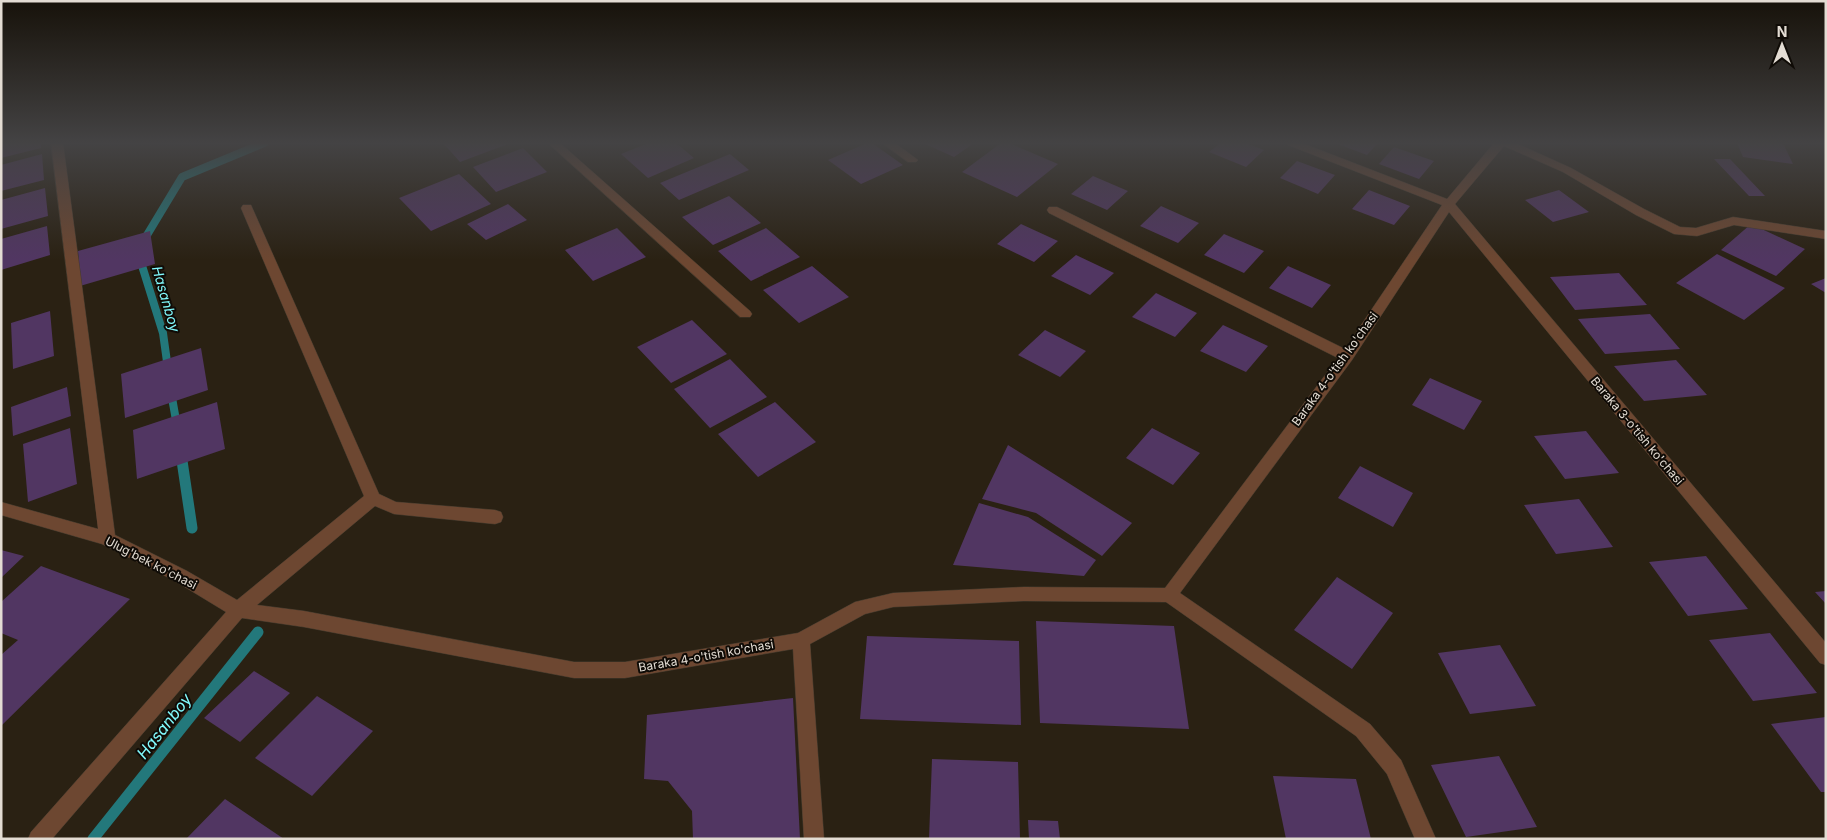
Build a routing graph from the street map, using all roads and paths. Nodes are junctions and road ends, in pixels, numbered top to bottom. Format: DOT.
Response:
graph roads {
  1 [pos="62,182"];
  2 [pos="598,182"];
  3 [pos="1393,182"];
  4 [pos="1467,182"];
  5 [pos="1588,182"];
  6 [pos="1449,204"];
  7 [pos="247,208"];
  8 [pos="1053,210"];
  9 [pos="1826,235"];
  10 [pos="744,314"];
  11 [pos="1347,356"];
  12 [pos="373,498"];
  13 [pos="1,508"];
  14 [pos="495,517"];
  15 [pos="107,539"];
  16 [pos="1169,595"];
  17 [pos="238,610"];
  18 [pos="801,640"];
  19 [pos="1826,657"];
  20 [pos="38,839"];
  21 [pos="814,839"];
  22 [pos="1426,839"];
  1 -- 15 [label="street"];
  2 -- 10 [label="street"];
  3 -- 6 [label="street"];
  4 -- 6 [label="street, Baraka 4-o'tish ko'chasi"];
  5 -- 9 [label="street"];
  6 -- 11 [label="street, Baraka 4-o'tish ko'chasi"];
  6 -- 19 [label="street, Baraka 3-o'tish ko'chasi"];
  7 -- 12 [label="street"];
  8 -- 11 [label="street"];
  11 -- 16 [label="street, Baraka 4-o'tish ko'chasi"];
  12 -- 14 [label="street"];
  12 -- 17 [label="street"];
  13 -- 15 [label="street, Ulug'bek ko'chasi"];
  15 -- 17 [label="street, Ulug'bek ko'chasi"];
  16 -- 18 [label="street, Baraka 4-o'tish ko'chasi"];
  16 -- 22 [label="street"];
  17 -- 18 [label="street, Baraka 4-o'tish ko'chasi"];
  17 -- 20 [label="street"];
  18 -- 21 [label="street"];
}
